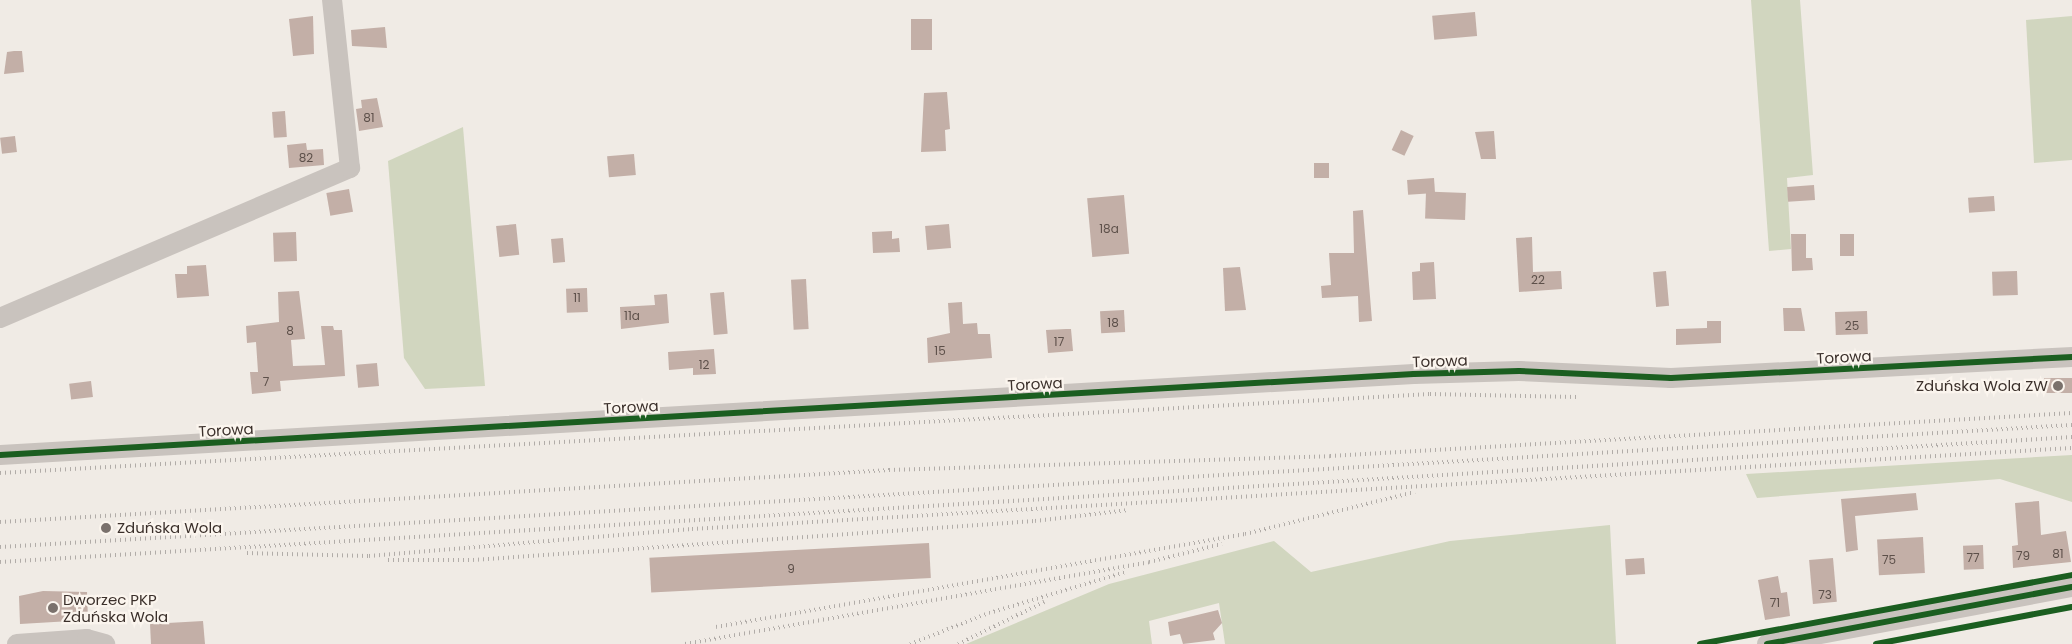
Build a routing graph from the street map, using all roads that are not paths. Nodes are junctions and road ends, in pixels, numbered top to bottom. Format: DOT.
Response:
graph roads {
  1 [pos="332,0"];
  2 [pos="0,318"];
  3 [pos="2072,357"];
  4 [pos="0,455"];
  5 [pos="2072,588"];
  6 [pos="17,644"];
  7 [pos="105,644"];
  8 [pos="1767,644"];
  1 -- 2 [label="street"];
  3 -- 4 [label="street, Torowa"];
  5 -- 8 [label="street"];
  6 -- 7 [label="street"];
}
